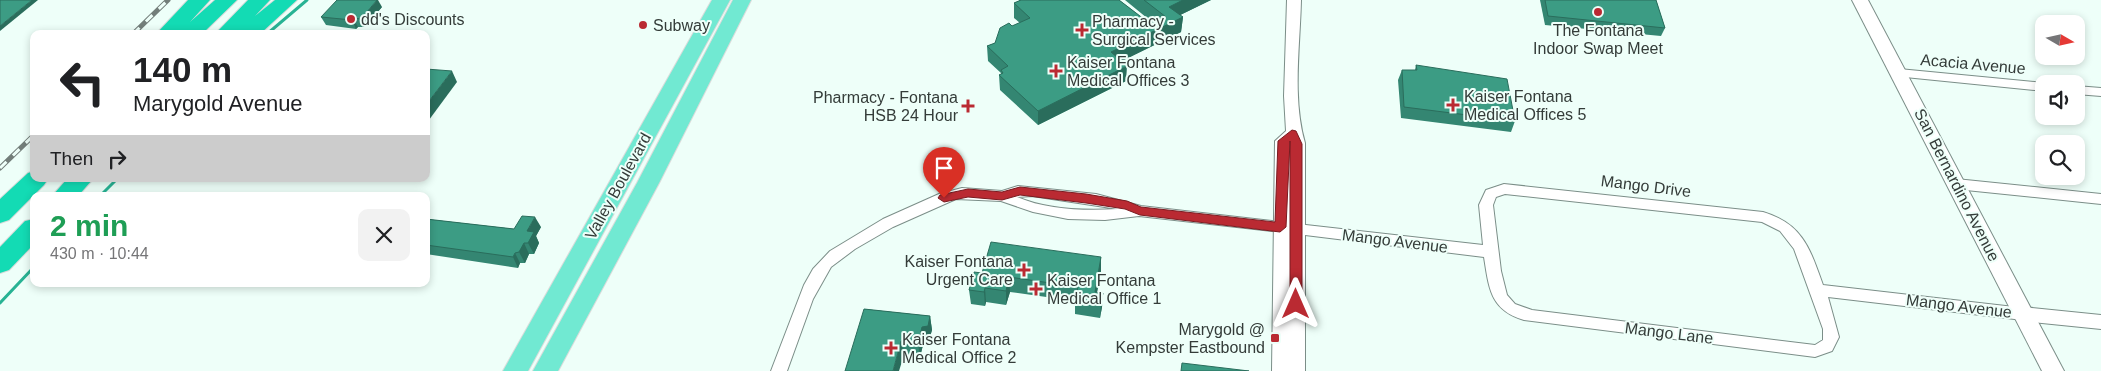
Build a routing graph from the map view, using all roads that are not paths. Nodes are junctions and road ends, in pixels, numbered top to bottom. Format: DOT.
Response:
graph roads {
  1 [pos="200,0"];
  2 [pos="227,0"];
  3 [pos="260,0"];
  4 [pos="286,0"];
  5 [pos="721,0"];
  6 [pos="742,0"];
  7 [pos="1294,0"];
  8 [pos="1860,0"];
  9 [pos="170,30"];
  10 [pos="193,30"];
  11 [pos="229,30"];
  12 [pos="252,30"];
  13 [pos="1899,73"];
  14 [pos="2035,86"];
  15 [pos="2085,91"];
  16 [pos="670,92"];
  17 [pos="2101,92"];
  18 [pos="664,152"];
  19 [pos="30,171"];
  20 [pos="33,182"];
  21 [pos="78,182"];
  22 [pos="1956,184"];
  23 [pos="68,192"];
  24 [pos="1002,196"];
  25 [pos="1086,198"];
  26 [pos="2101,198"];
  27 [pos="0,204"];
  28 [pos="1041,209"];
  29 [pos="1140,211"];
  30 [pos="0,214"];
  31 [pos="1289,228"];
  32 [pos="30,232"];
  33 [pos="1492,252"];
  34 [pos="0,263"];
  35 [pos="1816,290"];
  36 [pos="2023,314"];
  37 [pos="2101,322"];
  38 [pos="1296,365"];
  39 [pos="515,371"];
  40 [pos="546,371"];
  41 [pos="779,371"];
  42 [pos="1281,371"];
  43 [pos="2053,371"];
  1 -- 9 [label="highway"];
  2 -- 10 [label="highway"];
  3 -- 11 [label="highway"];
  4 -- 12 [label="highway"];
  5 -- 16 [label="main road, Valley Boulevard"];
  6 -- 18 [label="main road, Valley Boulevard"];
  7 -- 31 [label="street"];
  8 -- 13 [label="main road, San Bernardino Avenue"];
  13 -- 14 [label="street, Acacia Avenue"];
  13 -- 22 [label="main road, San Bernardino Avenue"];
  15 -- 17 [label="street"];
  16 -- 18 [label="main road"];
  16 -- 39 [label="main road, Valley Boulevard"];
  18 -- 40 [label="main road, Valley Boulevard"];
  19 -- 27 [label="highway"];
  20 -- 30 [label="highway"];
  21 -- 23 [label="highway"];
  22 -- 26 [label="street"];
  22 -- 36 [label="main road, San Bernardino Avenue"];
  24 -- 25 [label="street"];
  24 -- 28 [label="street"];
  24 -- 41 [label="street"];
  25 -- 28 [label="street"];
  25 -- 29 [label="street"];
  28 -- 29 [label="street"];
  29 -- 31 [label="street, Mango Avenue"];
  31 -- 33 [label="street, Mango Avenue"];
  31 -- 38 [label="street"];
  31 -- 42 [label="street"];
  32 -- 34 [label="highway"];
  33 -- 35 [label="street, Mango Drive"];
  33 -- 35 [label="street, Mango Lane"];
  35 -- 36 [label="street, Mango Avenue"];
  36 -- 37 [label="street, Mango Avenue"];
  36 -- 43 [label="main road, San Bernardino Avenue"];
}
